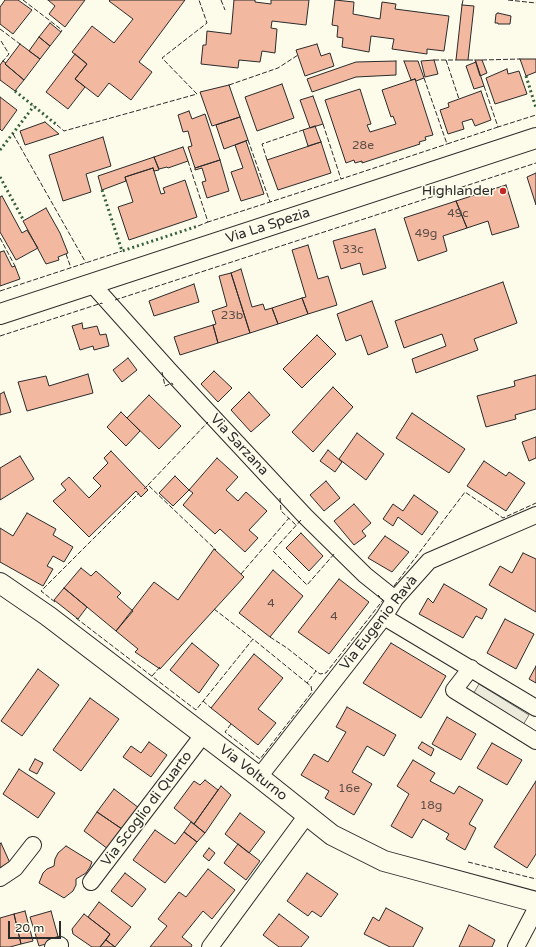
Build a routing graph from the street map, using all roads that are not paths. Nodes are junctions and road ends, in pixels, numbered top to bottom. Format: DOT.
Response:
graph roads {
  1 [pos="536,138"];
  2 [pos="92,284"];
  3 [pos="0,314"];
  4 [pos="536,515"];
  5 [pos="0,583"];
  6 [pos="395,599"];
  7 [pos="384,616"];
  8 [pos="471,668"];
  9 [pos="536,708"];
  10 [pos="203,735"];
  11 [pos="534,736"];
  12 [pos="259,777"];
  13 [pos="307,815"];
  14 [pos="33,845"];
  15 [pos="0,878"];
  16 [pos="91,882"];
  17 [pos="536,902"];
  18 [pos="536,909"];
  19 [pos="210,947"];
  20 [pos="516,947"];
  1 -- 2 [label="street, Via La Spezia"];
  2 -- 3 [label="street, Via La Spezia"];
  2 -- 6 [label="street, Via Sarzana"];
  4 -- 6 [label="street, Via Eugenio Ravà"];
  5 -- 10 [label="street, Via Volturno"];
  6 -- 7 [label="street, Via Eugenio Ravà"];
  7 -- 8 [label="street"];
  7 -- 12 [label="street, Via Eugenio Ravà"];
  8 -- 9 [label="street"];
  8 -- 11 [label="street"];
  10 -- 12 [label="street, Via Volturno"];
  10 -- 16 [label="street, Via Scoglio di Quarto"];
  12 -- 13 [label="street, Via Volturno"];
  13 -- 17 [label="street, Via Volturno"];
  13 -- 19 [label="street"];
  14 -- 15 [label="street"];
  18 -- 20 [label="street"];
}
